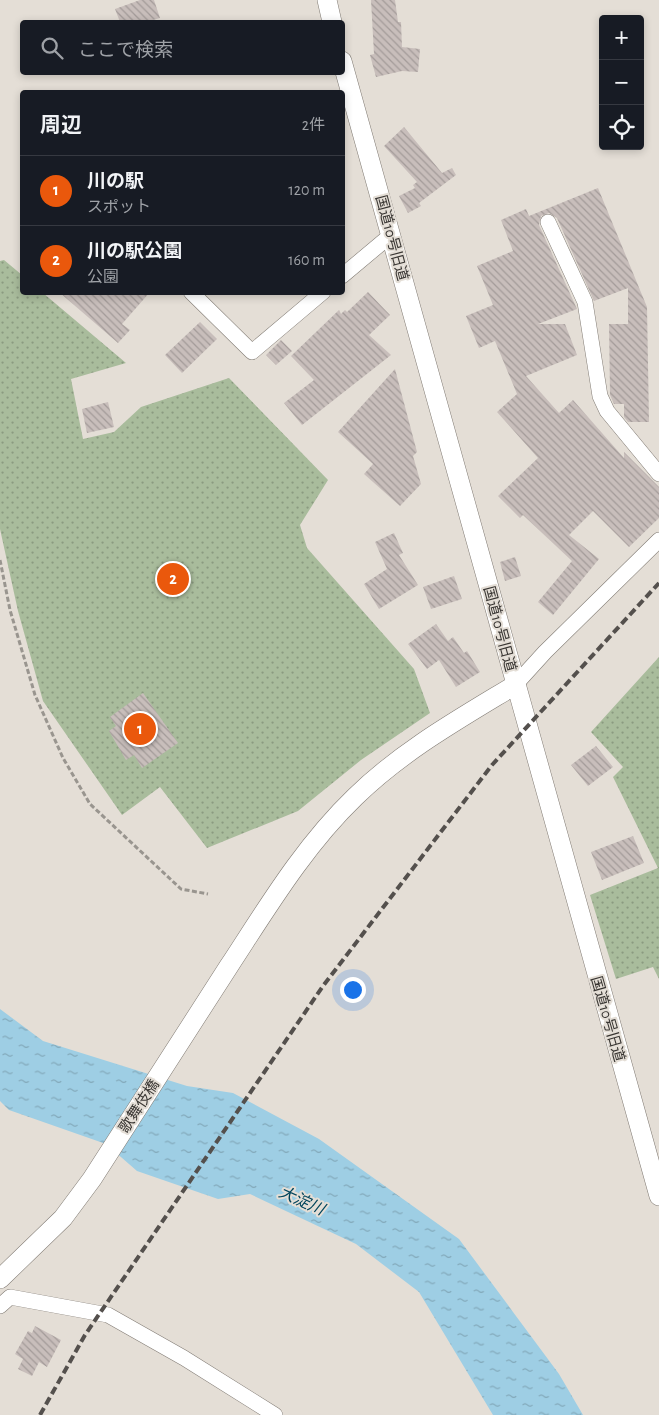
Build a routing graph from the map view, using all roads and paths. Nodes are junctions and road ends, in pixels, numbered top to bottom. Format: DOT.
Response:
graph roads {
  1 [pos="327,0"];
  2 [pos="332,20"];
  3 [pos="345,72"];
  4 [pos="548,222"];
  5 [pos="391,235"];
  6 [pos="345,273"];
  7 [pos="194,295"];
  8 [pos="318,295"];
  9 [pos="659,474"];
  10 [pos="659,540"];
  11 [pos="0,560"];
  12 [pos="515,685"];
  13 [pos="208,894"];
  14 [pos="659,1196"];
  15 [pos="0,1279"];
  16 [pos="0,1306"];
  17 [pos="275,1415"];
  1 -- 2 [label="street"];
  3 -- 5 [label="street, 国道10号旧道"];
  4 -- 9 [label="street"];
  5 -- 6 [label="street"];
  5 -- 12 [label="street, 国道10号旧道"];
  7 -- 8 [label="street"];
  10 -- 12 [label="street"];
  11 -- 13 [label="path"];
  12 -- 14 [label="street, 国道10号旧道"];
  12 -- 15 [label="street, 歌舞伎橋"];
  16 -- 17 [label="street"];
}
